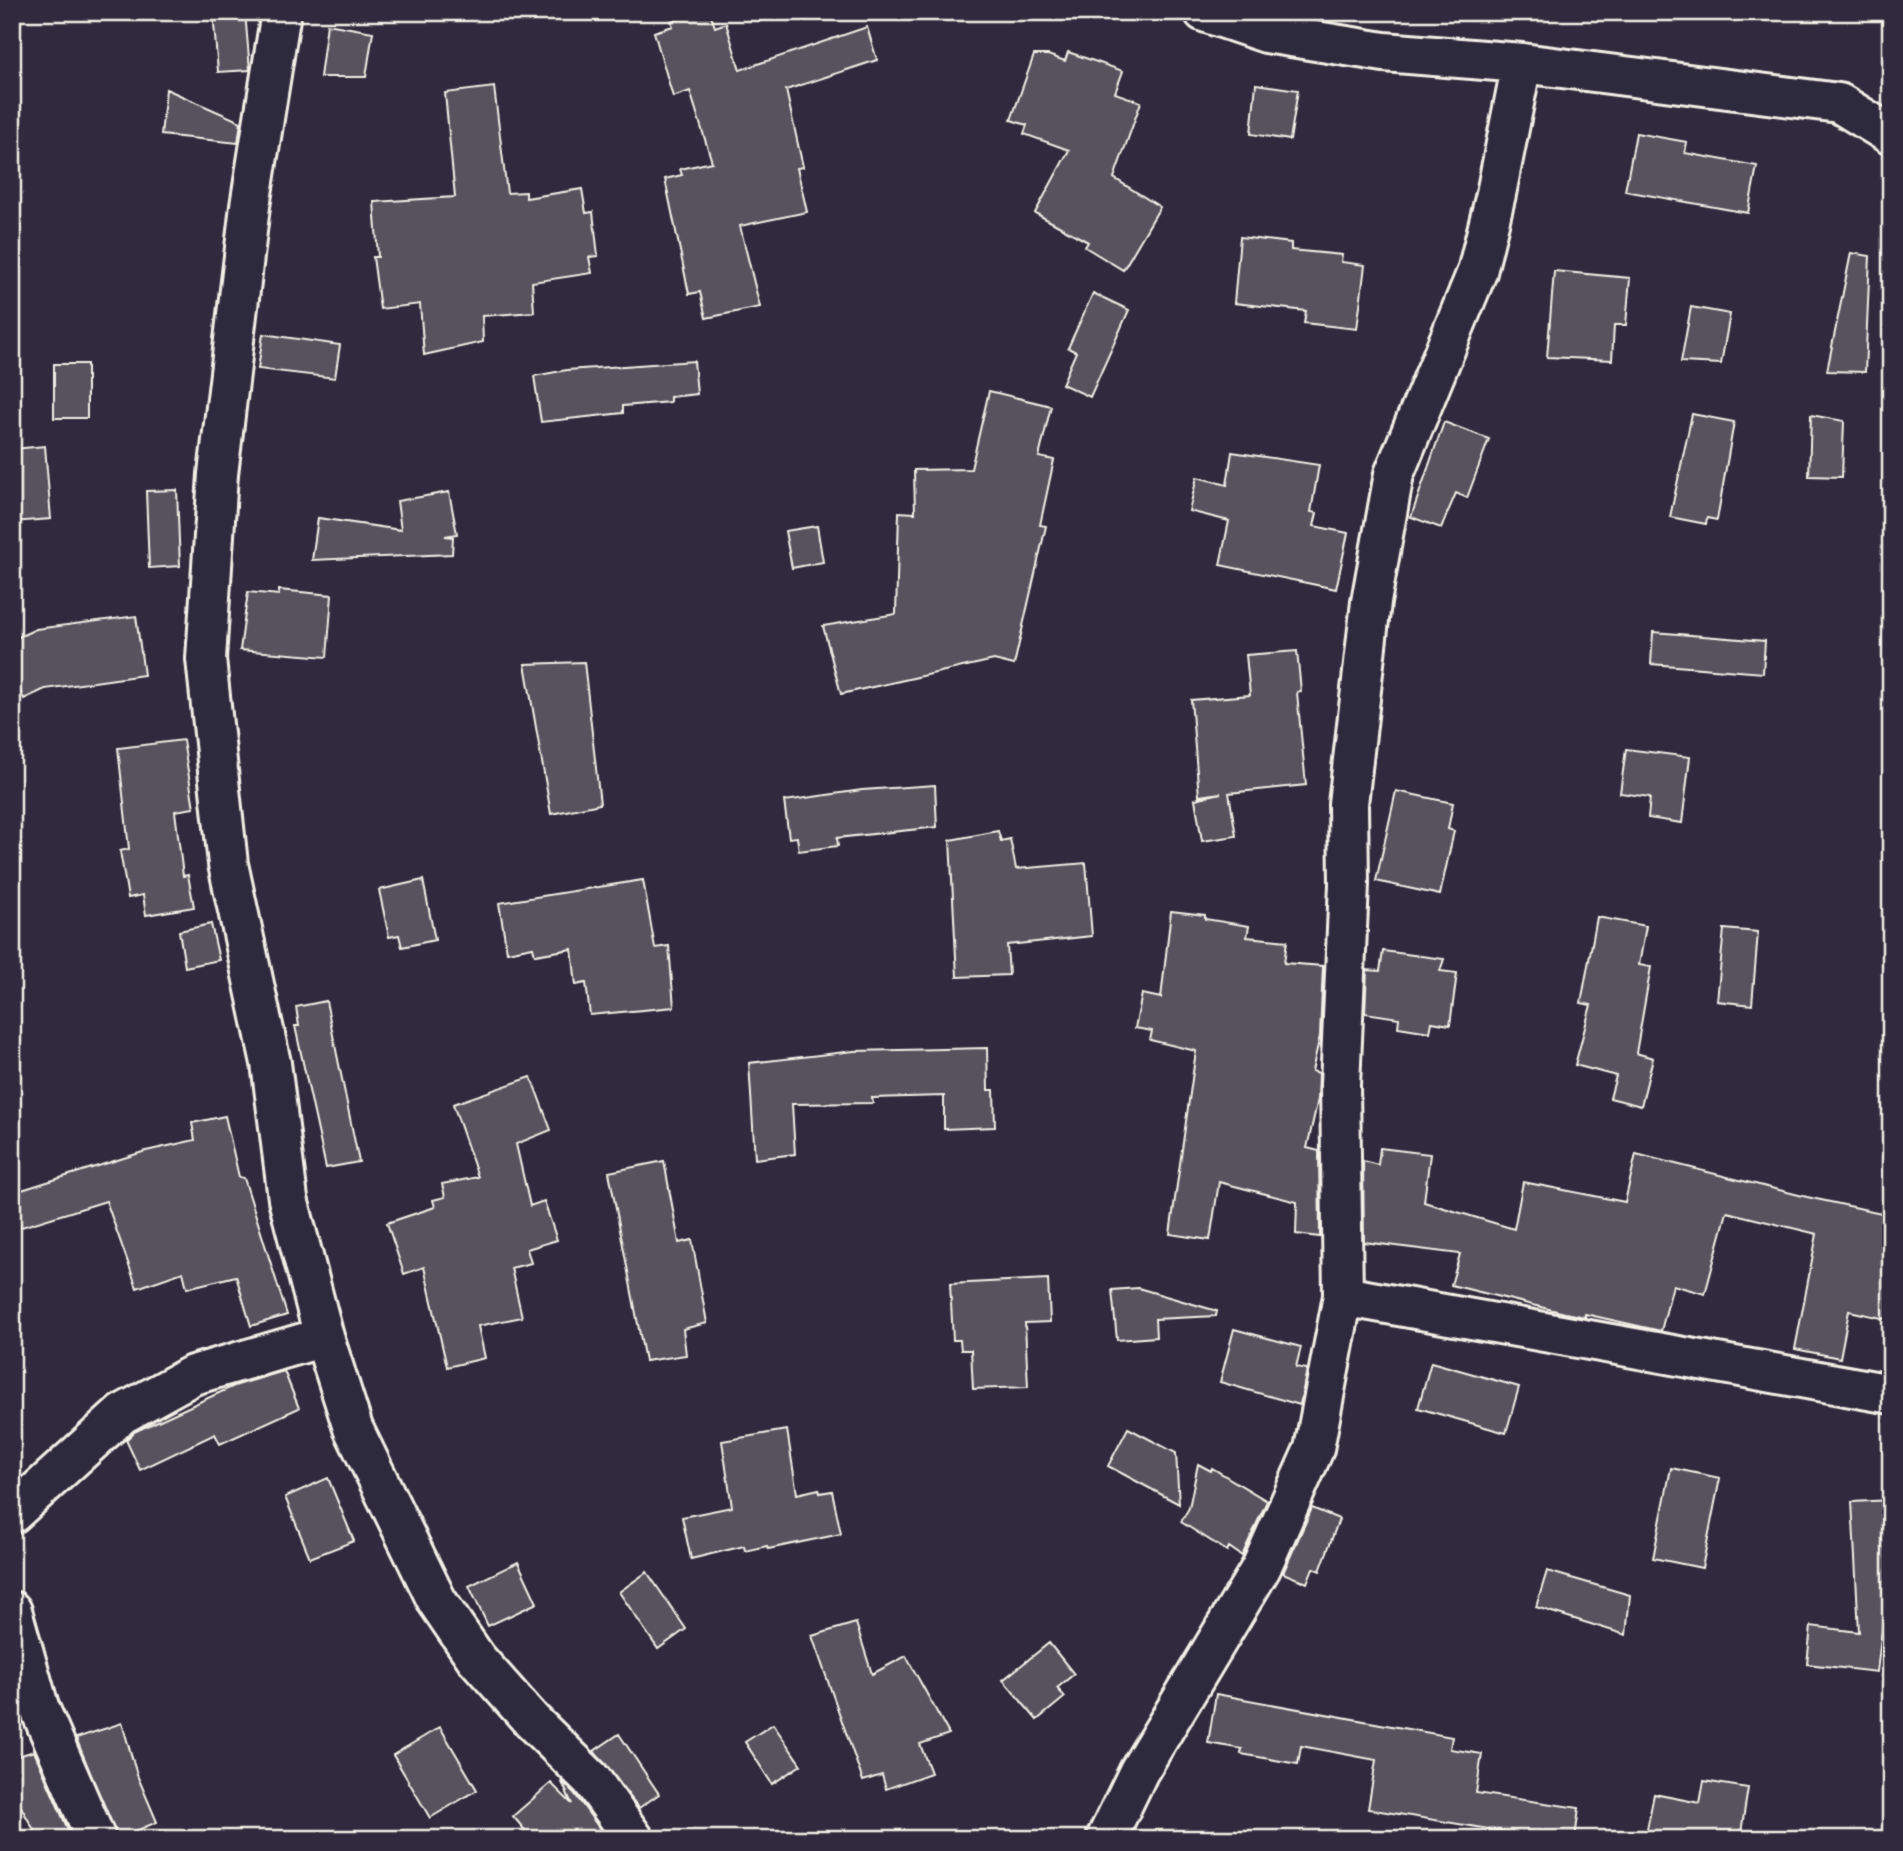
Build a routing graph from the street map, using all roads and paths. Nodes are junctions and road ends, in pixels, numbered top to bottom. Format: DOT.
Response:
graph roads {
  1 [pos="281,12"];
  2 [pos="1204,12"];
  3 [pos="1522,63"];
  4 [pos="1891,135"];
  5 [pos="1343,1296"];
  6 [pos="324,1337"];
  7 [pos="1891,1394"];
  8 [pos="12,1514"];
  9 [pos="12,1611"];
  10 [pos="96,1839"];
  11 [pos="634,1839"];
  12 [pos="1106,1839"];
  1 -- 6 [label="street"];
  2 -- 3 [label="street"];
  3 -- 4 [label="street"];
  3 -- 5 [label="street"];
  5 -- 7 [label="street"];
  5 -- 12 [label="street"];
  6 -- 8 [label="street"];
  6 -- 11 [label="street"];
  9 -- 10 [label="street"];
}
